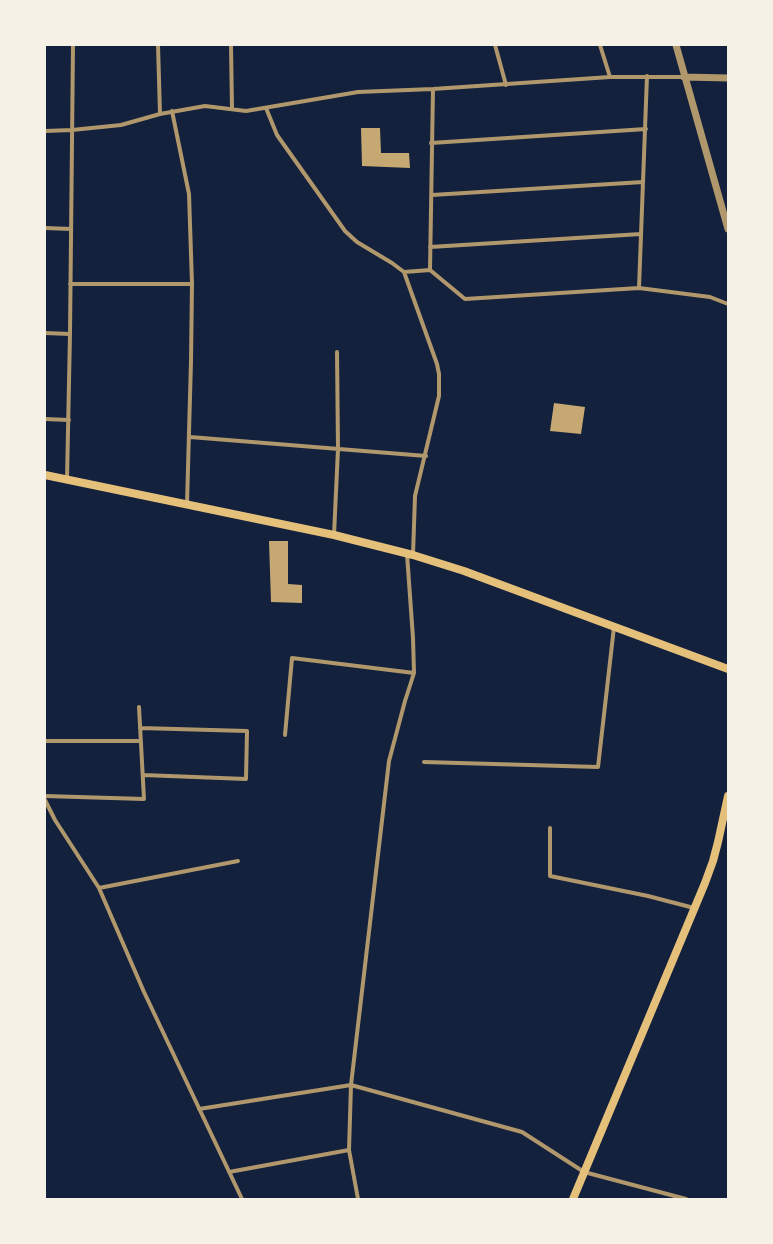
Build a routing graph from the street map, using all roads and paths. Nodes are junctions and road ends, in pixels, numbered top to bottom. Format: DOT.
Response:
graph roads {
  1 [pos="73,45"];
  2 [pos="158,45"];
  3 [pos="231,45"];
  4 [pos="495,45"];
  5 [pos="600,45"];
  6 [pos="676,45"];
  7 [pos="647,76"];
  8 [pos="684,76"];
  9 [pos="610,77"];
  10 [pos="728,78"];
  11 [pos="506,85"];
  12 [pos="433,89"];
  13 [pos="266,108"];
  14 [pos="232,109"];
  15 [pos="172,111"];
  16 [pos="160,114"];
  17 [pos="646,129"];
  18 [pos="72,130"];
  19 [pos="45,131"];
  20 [pos="431,143"];
  21 [pos="643,182"];
  22 [pos="432,195"];
  23 [pos="45,228"];
  24 [pos="71,229"];
  25 [pos="728,229"];
  26 [pos="641,234"];
  27 [pos="430,247"];
  28 [pos="430,270"];
  29 [pos="404,272"];
  30 [pos="70,284"];
  31 [pos="192,284"];
  32 [pos="639,288"];
  33 [pos="728,304"];
  34 [pos="45,333"];
  35 [pos="70,334"];
  36 [pos="337,352"];
  37 [pos="45,419"];
  38 [pos="69,420"];
  39 [pos="190,437"];
  40 [pos="338,449"];
  41 [pos="426,456"];
  42 [pos="45,475"];
  43 [pos="67,479"];
  44 [pos="187,504"];
  45 [pos="334,535"];
  46 [pos="410,554"];
  47 [pos="614,626"];
  48 [pos="728,669"];
  49 [pos="414,673"];
  50 [pos="139,707"];
  51 [pos="140,728"];
  52 [pos="285,735"];
  53 [pos="45,741"];
  54 [pos="141,741"];
  55 [pos="424,762"];
  56 [pos="143,775"];
  57 [pos="45,796"];
  58 [pos="728,796"];
  59 [pos="45,800"];
  60 [pos="726,811"];
  61 [pos="550,828"];
  62 [pos="238,861"];
  63 [pos="99,888"];
  64 [pos="694,908"];
  65 [pos="351,1085"];
  66 [pos="199,1109"];
  67 [pos="349,1150"];
  68 [pos="229,1172"];
  69 [pos="584,1172"];
  70 [pos="242,1199"];
  71 [pos="358,1199"];
  72 [pos="573,1199"];
  73 [pos="686,1199"];
  1 -- 18 [label="street"];
  2 -- 16 [label="street"];
  3 -- 14 [label="street"];
  4 -- 11 [label="street"];
  5 -- 9 [label="street"];
  6 -- 8 [label="street"];
  7 -- 8 [label="street"];
  7 -- 9 [label="street"];
  7 -- 17 [label="street"];
  8 -- 10 [label="street"];
  8 -- 25 [label="street"];
  9 -- 11 [label="street"];
  11 -- 12 [label="street"];
  12 -- 13 [label="street"];
  12 -- 20 [label="street"];
  13 -- 14 [label="street"];
  13 -- 29 [label="street"];
  14 -- 15 [label="street"];
  15 -- 16 [label="street"];
  15 -- 31 [label="street"];
  16 -- 18 [label="street"];
  17 -- 20 [label="street"];
  17 -- 21 [label="street"];
  18 -- 19 [label="street"];
  18 -- 24 [label="street"];
  20 -- 22 [label="street"];
  21 -- 22 [label="street"];
  21 -- 26 [label="street"];
  22 -- 27 [label="street"];
  23 -- 24 [label="street"];
  24 -- 30 [label="street"];
  26 -- 27 [label="street"];
  26 -- 32 [label="street"];
  27 -- 28 [label="street"];
  28 -- 29 [label="street"];
  28 -- 32 [label="street"];
  29 -- 41 [label="street"];
  30 -- 31 [label="street"];
  30 -- 35 [label="street"];
  31 -- 39 [label="street"];
  32 -- 33 [label="street"];
  34 -- 35 [label="street"];
  35 -- 38 [label="street"];
  36 -- 40 [label="street"];
  37 -- 38 [label="street"];
  38 -- 43 [label="street"];
  39 -- 40 [label="street"];
  39 -- 44 [label="street"];
  40 -- 41 [label="street"];
  40 -- 45 [label="street"];
  41 -- 46 [label="street"];
  42 -- 43 [label="main road"];
  43 -- 44 [label="main road"];
  44 -- 45 [label="main road"];
  45 -- 46 [label="main road"];
  46 -- 47 [label="main road"];
  46 -- 49 [label="street"];
  47 -- 48 [label="main road"];
  47 -- 55 [label="street"];
  49 -- 52 [label="street"];
  49 -- 65 [label="street"];
  50 -- 51 [label="street"];
  51 -- 54 [label="street"];
  51 -- 56 [label="street"];
  53 -- 54 [label="street"];
  54 -- 56 [label="street"];
  56 -- 57 [label="street"];
  58 -- 60 [label="main road"];
  59 -- 63 [label="street"];
  60 -- 64 [label="main road"];
  61 -- 64 [label="street"];
  62 -- 63 [label="street"];
  63 -- 66 [label="street"];
  64 -- 69 [label="main road"];
  65 -- 66 [label="street"];
  65 -- 67 [label="street"];
  65 -- 69 [label="street"];
  66 -- 68 [label="street"];
  67 -- 68 [label="street"];
  67 -- 71 [label="street"];
  68 -- 70 [label="street"];
  69 -- 72 [label="main road"];
  69 -- 73 [label="street"];
}
